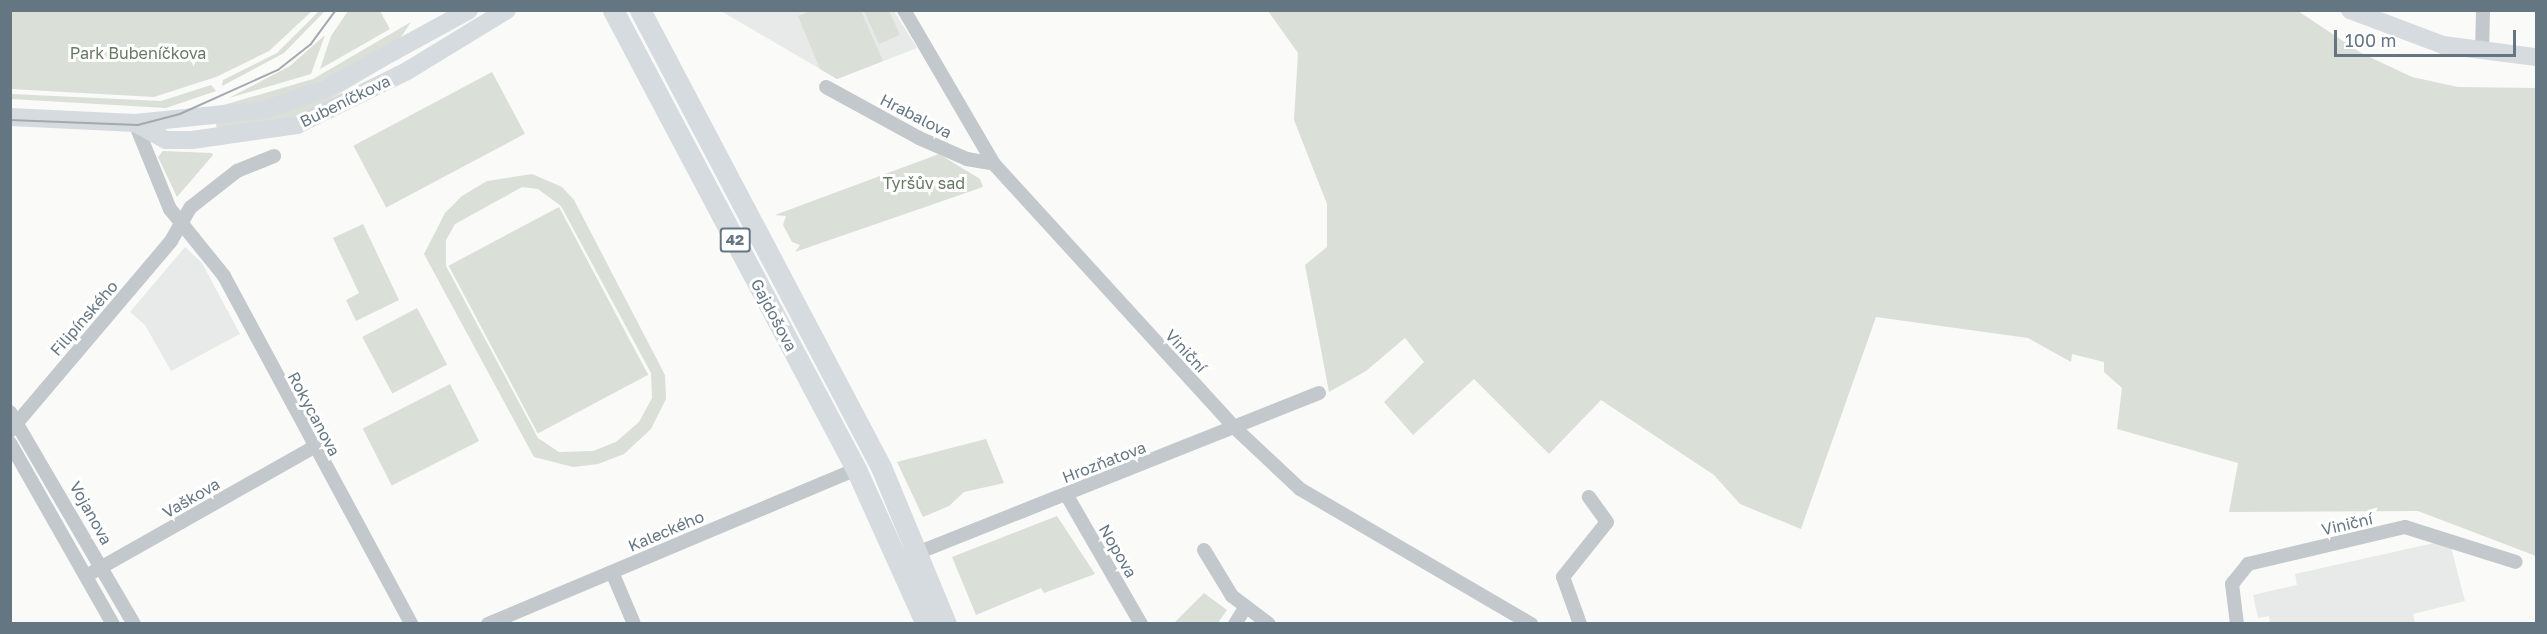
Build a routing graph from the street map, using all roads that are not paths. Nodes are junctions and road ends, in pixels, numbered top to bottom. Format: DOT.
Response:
graph roads {
  1 [pos="469,10"];
  2 [pos="507,10"];
  3 [pos="613,10"];
  4 [pos="639,10"];
  5 [pos="904,10"];
  6 [pos="2350,10"];
  7 [pos="2482,10"];
  8 [pos="2482,52"];
  9 [pos="2536,57"];
  10 [pos="826,87"];
  11 [pos="10,117"];
  12 [pos="135,123"];
  13 [pos="274,156"];
  14 [pos="994,164"];
  15 [pos="180,225"];
  16 [pos="1319,393"];
  17 [pos="13,421"];
  18 [pos="1235,428"];
  19 [pos="10,443"];
  20 [pos="312,448"];
  21 [pos="856,469"];
  22 [pos="1066,494"];
  23 [pos="1589,497"];
  24 [pos="1204,550"];
  25 [pos="920,552"];
  26 [pos="899,560"];
  27 [pos="2516,562"];
  28 [pos="102,567"];
  29 [pos="612,572"];
  30 [pos="86,576"];
  31 [pos="1245,608"];
  32 [pos="113,624"];
  33 [pos="134,624"];
  34 [pos="411,624"];
  35 [pos="488,624"];
  36 [pos="634,624"];
  37 [pos="926,624"];
  38 [pos="946,624"];
  39 [pos="1141,624"];
  40 [pos="1235,624"];
  41 [pos="1269,624"];
  42 [pos="1530,624"];
  43 [pos="1580,624"];
  44 [pos="2237,624"];
  1 -- 12 [label="street, Bubeníčkova"];
  2 -- 12 [label="street, Bubeníčkova"];
  3 -- 21 [label="main road, Gajdošova / 42"];
  4 -- 25 [label="main road, Gajdošova / 42"];
  5 -- 14 [label="street, Viniční"];
  6 -- 8 [label="street"];
  7 -- 8 [label="street"];
  8 -- 9 [label="street"];
  10 -- 14 [label="street, Hrabalova"];
  11 -- 12 [label="street, Bubeníčkova"];
  12 -- 15 [label="street"];
  13 -- 15 [label="street"];
  14 -- 18 [label="street, Viniční"];
  15 -- 17 [label="street, Filipínského"];
  15 -- 20 [label="street, Rokycanova"];
  16 -- 18 [label="street, Hrozňatova"];
  17 -- 28 [label="street, Vojanova"];
  18 -- 22 [label="street, Hrozňatova"];
  18 -- 42 [label="street, Viniční"];
  19 -- 30 [label="street"];
  20 -- 28 [label="street, Vaškova"];
  20 -- 34 [label="street, Rokycanova"];
  21 -- 26 [label="main road, Gajdošova / 42"];
  21 -- 29 [label="street, Kaleckého"];
  22 -- 25 [label="street, Hrozňatova"];
  22 -- 39 [label="street, Nopova"];
  23 -- 43 [label="street"];
  24 -- 31 [label="street"];
  25 -- 26 [label="street, Hrozňatova"];
  25 -- 38 [label="main road, Gajdošova / 42"];
  26 -- 37 [label="main road, Gajdošova / 42"];
  27 -- 44 [label="street, Viniční"];
  28 -- 30 [label="street, Vaškova"];
  28 -- 33 [label="street, Vojanova"];
  29 -- 35 [label="street, Kaleckého"];
  29 -- 36 [label="street"];
  30 -- 32 [label="street"];
  31 -- 40 [label="street"];
  31 -- 41 [label="street"];
}
